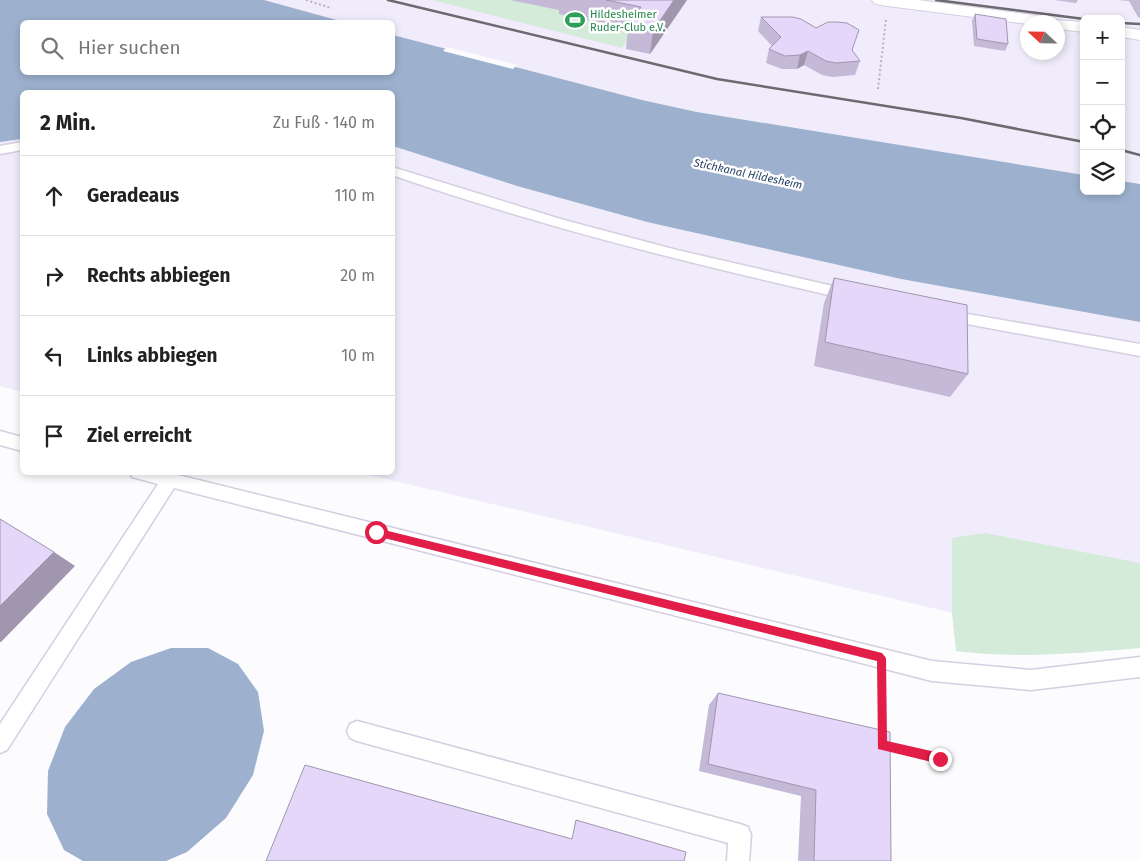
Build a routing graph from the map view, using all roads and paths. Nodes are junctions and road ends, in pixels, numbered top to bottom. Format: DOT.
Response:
graph roads {
  1 [pos="306,0"];
  2 [pos="884,1"];
  3 [pos="331,8"];
  4 [pos="1020,18"];
  5 [pos="1065,25"];
  6 [pos="1080,27"];
  7 [pos="1125,33"];
  8 [pos="1140,35"];
  9 [pos="878,89"];
  10 [pos="20,146"];
  11 [pos="0,150"];
  12 [pos="395,171"];
  13 [pos="865,298"];
  14 [pos="932,312"];
  15 [pos="1140,350"];
  16 [pos="0,438"];
  17 [pos="20,443"];
  18 [pos="150,475"];
  19 [pos="170,480"];
  20 [pos="882,658"];
  21 [pos="1140,667"];
  22 [pos="357,731"];
  23 [pos="882,736"];
  24 [pos="0,743"];
  25 [pos="882,745"];
  26 [pos="940,759"];
  27 [pos="738,861"];
  1 -- 3 [label="path"];
  2 -- 4 [label="street"];
  2 -- 9 [label="path"];
  5 -- 6 [label="street"];
  7 -- 8 [label="street"];
  10 -- 11 [label="lane"];
  12 -- 13 [label="lane"];
  14 -- 15 [label="lane"];
  16 -- 17 [label="lane"];
  18 -- 19 [label="lane"];
  19 -- 20 [label="lane"];
  19 -- 24 [label="lane"];
  20 -- 21 [label="lane"];
  20 -- 23 [label="path"];
  22 -- 27 [label="lane"];
  25 -- 26 [label="path"];
}
